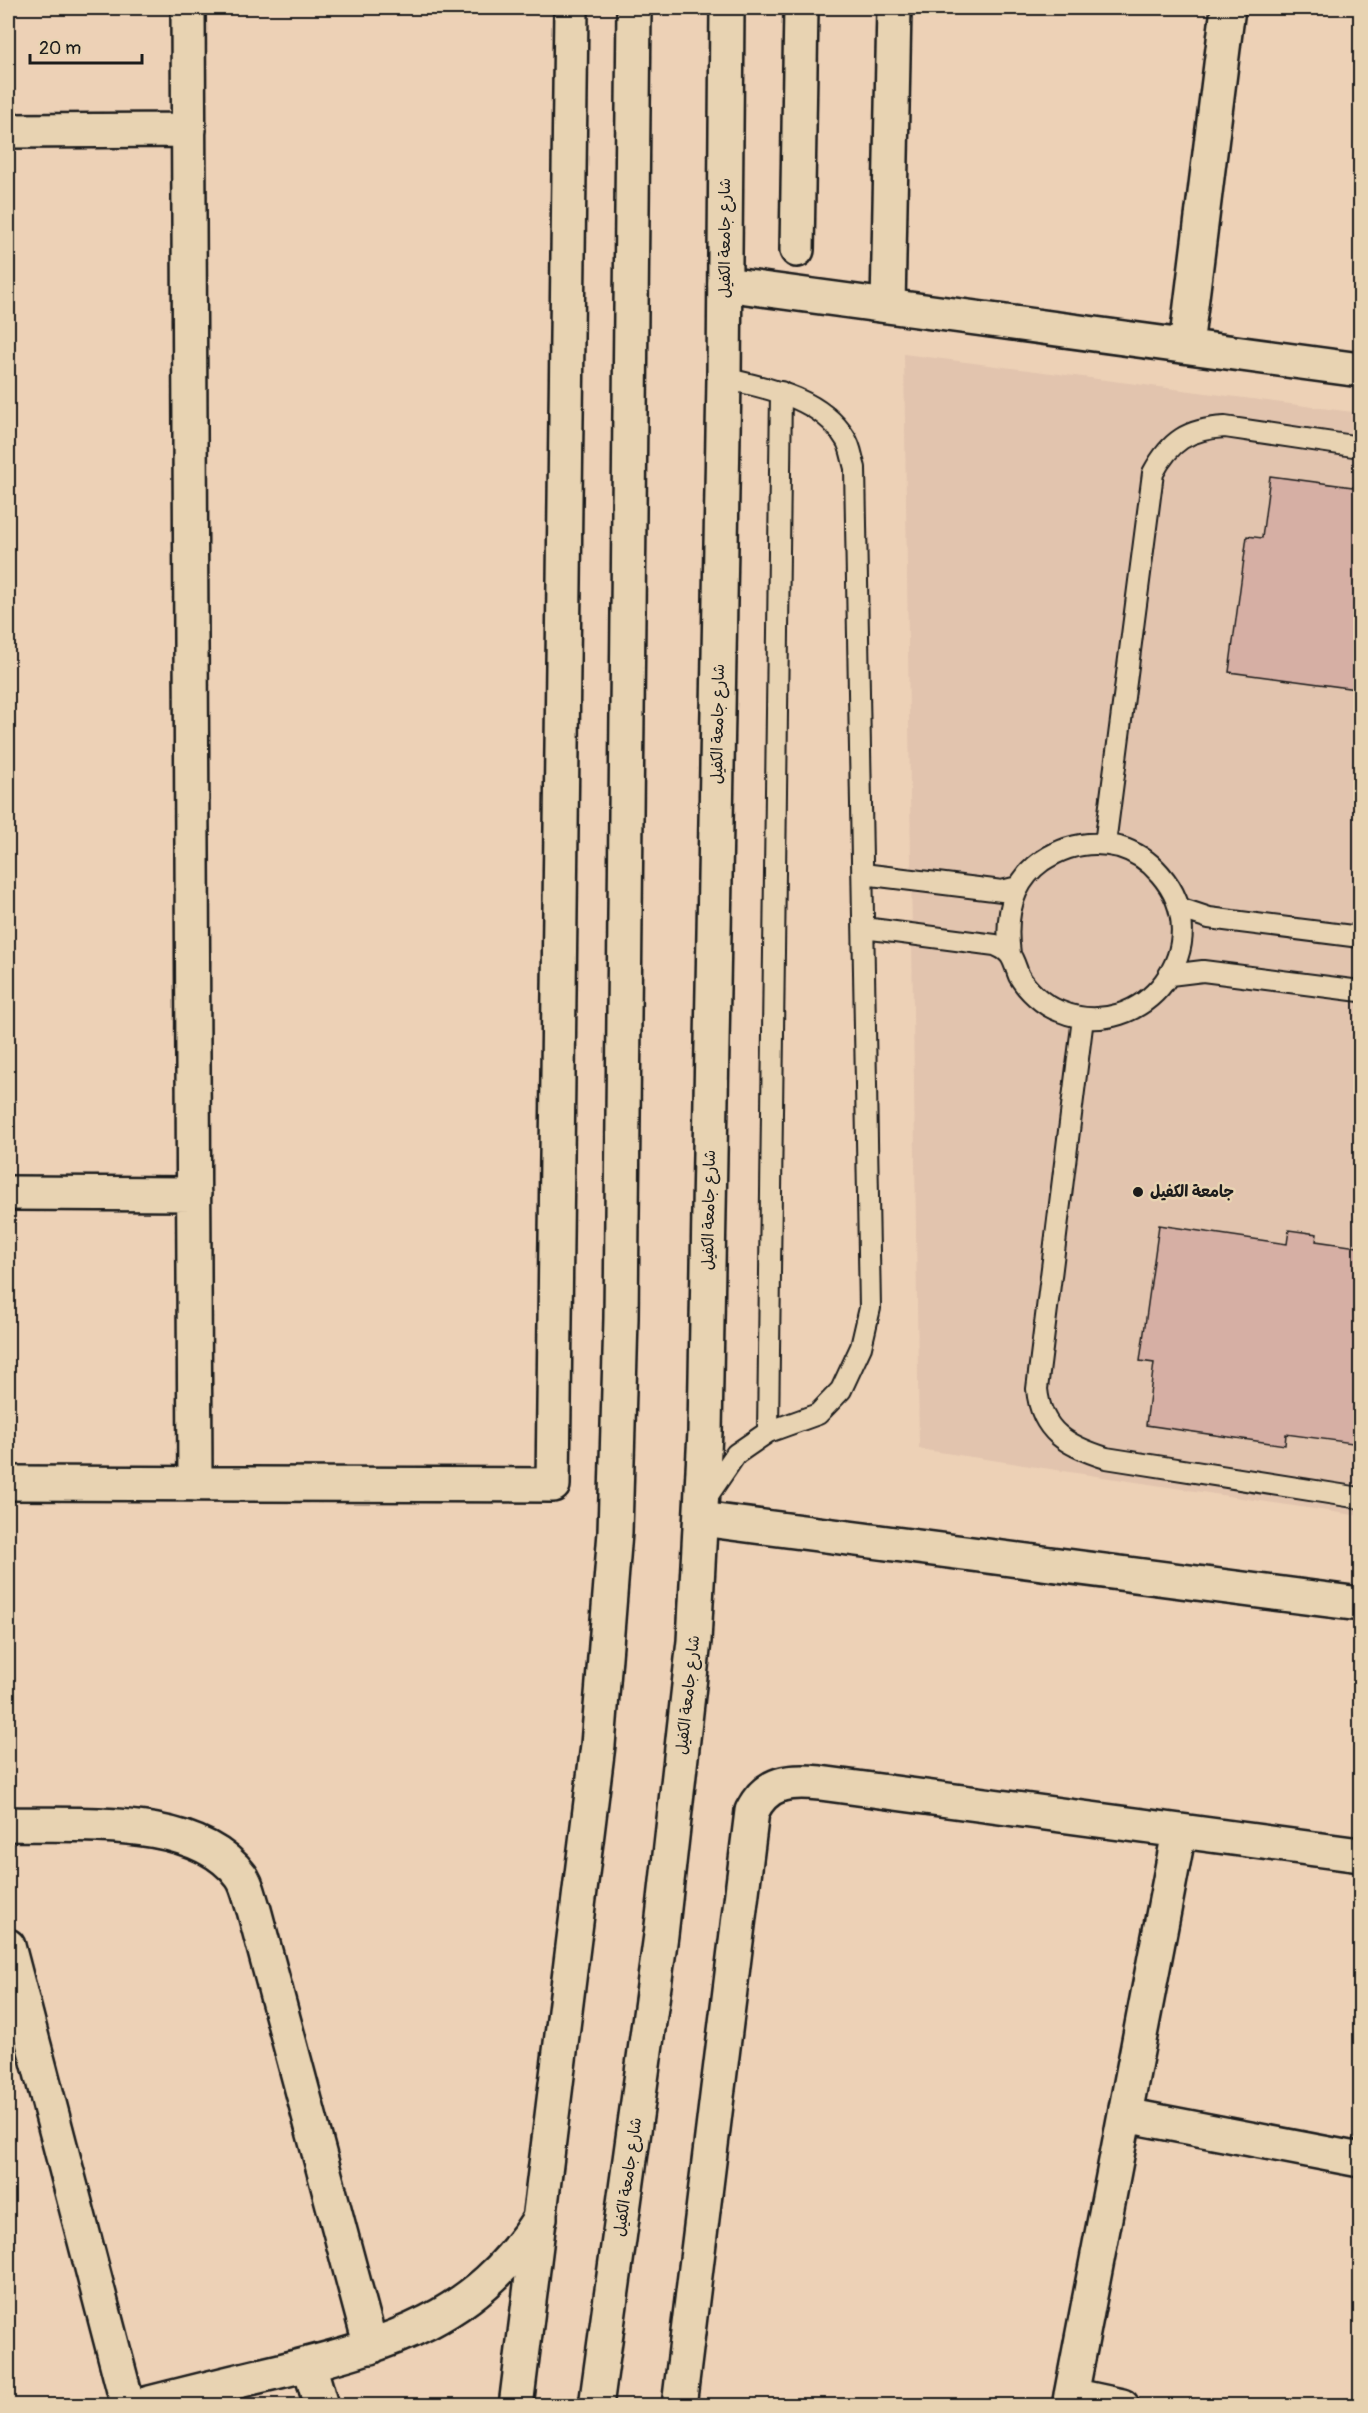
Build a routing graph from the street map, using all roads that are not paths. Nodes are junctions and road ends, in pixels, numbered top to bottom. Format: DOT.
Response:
graph roads {
  1 [pos="188,8"];
  2 [pos="571,8"];
  3 [pos="634,8"];
  4 [pos="727,8"];
  5 [pos="801,8"];
  6 [pos="894,8"];
  7 [pos="1228,8"];
  8 [pos="189,130"];
  9 [pos="8,131"];
  10 [pos="797,250"];
  11 [pos="725,284"];
  12 [pos="888,306"];
  13 [pos="1186,346"];
  14 [pos="1360,370"];
  15 [pos="724,378"];
  16 [pos="781,392"];
  17 [pos="1360,447"];
  18 [pos="1105,843"];
  19 [pos="863,874"];
  20 [pos="1018,887"];
  21 [pos="1179,908"];
  22 [pos="864,928"];
  23 [pos="1360,937"];
  24 [pos="1010,954"];
  25 [pos="1170,975"];
  26 [pos="1360,991"];
  27 [pos="1083,1018"];
  28 [pos="8,1193"];
  29 [pos="194,1194"];
  30 [pos="768,1432"];
  31 [pos="8,1483"];
  32 [pos="195,1484"];
  33 [pos="1360,1498"];
  34 [pos="702,1511"];
  35 [pos="1360,1604"];
  36 [pos="8,1824"];
  37 [pos="1179,1832"];
  38 [pos="1360,1856"];
  39 [pos="8,1946"];
  40 [pos="1125,2115"];
  41 [pos="1360,2160"];
  42 [pos="540,2218"];
  43 [pos="371,2347"];
  44 [pos="309,2364"];
  45 [pos="1070,2400"];
  46 [pos="128,2406"];
  47 [pos="138,2406"];
  48 [pos="321,2406"];
  49 [pos="516,2406"];
  50 [pos="596,2406"];
  51 [pos="679,2406"];
  52 [pos="1122,2406"];
  1 -- 8 [label="street"];
  2 -- 32 [label="street"];
  3 -- 42 [label="street"];
  4 -- 11 [label="street, شارع جامعة الكفيل"];
  5 -- 10 [label="street"];
  6 -- 12 [label="street"];
  7 -- 13 [label="street"];
  8 -- 9 [label="street"];
  8 -- 29 [label="street"];
  11 -- 12 [label="street"];
  11 -- 15 [label="street, شارع جامعة الكفيل"];
  12 -- 13 [label="street"];
  13 -- 14 [label="street"];
  15 -- 16 [label="lane"];
  15 -- 34 [label="street, شارع جامعة الكفيل"];
  16 -- 19 [label="lane"];
  16 -- 30 [label="lane"];
  17 -- 18 [label="lane"];
  18 -- 20 [label="lane"];
  18 -- 21 [label="lane"];
  19 -- 20 [label="lane"];
  19 -- 22 [label="lane"];
  20 -- 24 [label="lane"];
  21 -- 23 [label="lane"];
  21 -- 25 [label="lane"];
  22 -- 24 [label="lane"];
  22 -- 30 [label="lane"];
  24 -- 27 [label="lane"];
  25 -- 26 [label="lane"];
  25 -- 27 [label="lane"];
  27 -- 33 [label="lane"];
  28 -- 29 [label="street"];
  29 -- 32 [label="street"];
  30 -- 34 [label="lane"];
  31 -- 32 [label="street"];
  34 -- 35 [label="street"];
  34 -- 50 [label="street, شارع جامعة الكفيل"];
  36 -- 43 [label="street"];
  37 -- 38 [label="street"];
  37 -- 40 [label="street"];
  37 -- 51 [label="street"];
  39 -- 46 [label="street"];
  40 -- 41 [label="street"];
  40 -- 45 [label="street"];
  42 -- 43 [label="street"];
  42 -- 49 [label="street"];
  43 -- 44 [label="street"];
  44 -- 47 [label="street"];
  44 -- 48 [label="street"];
  45 -- 52 [label="street"];
}
